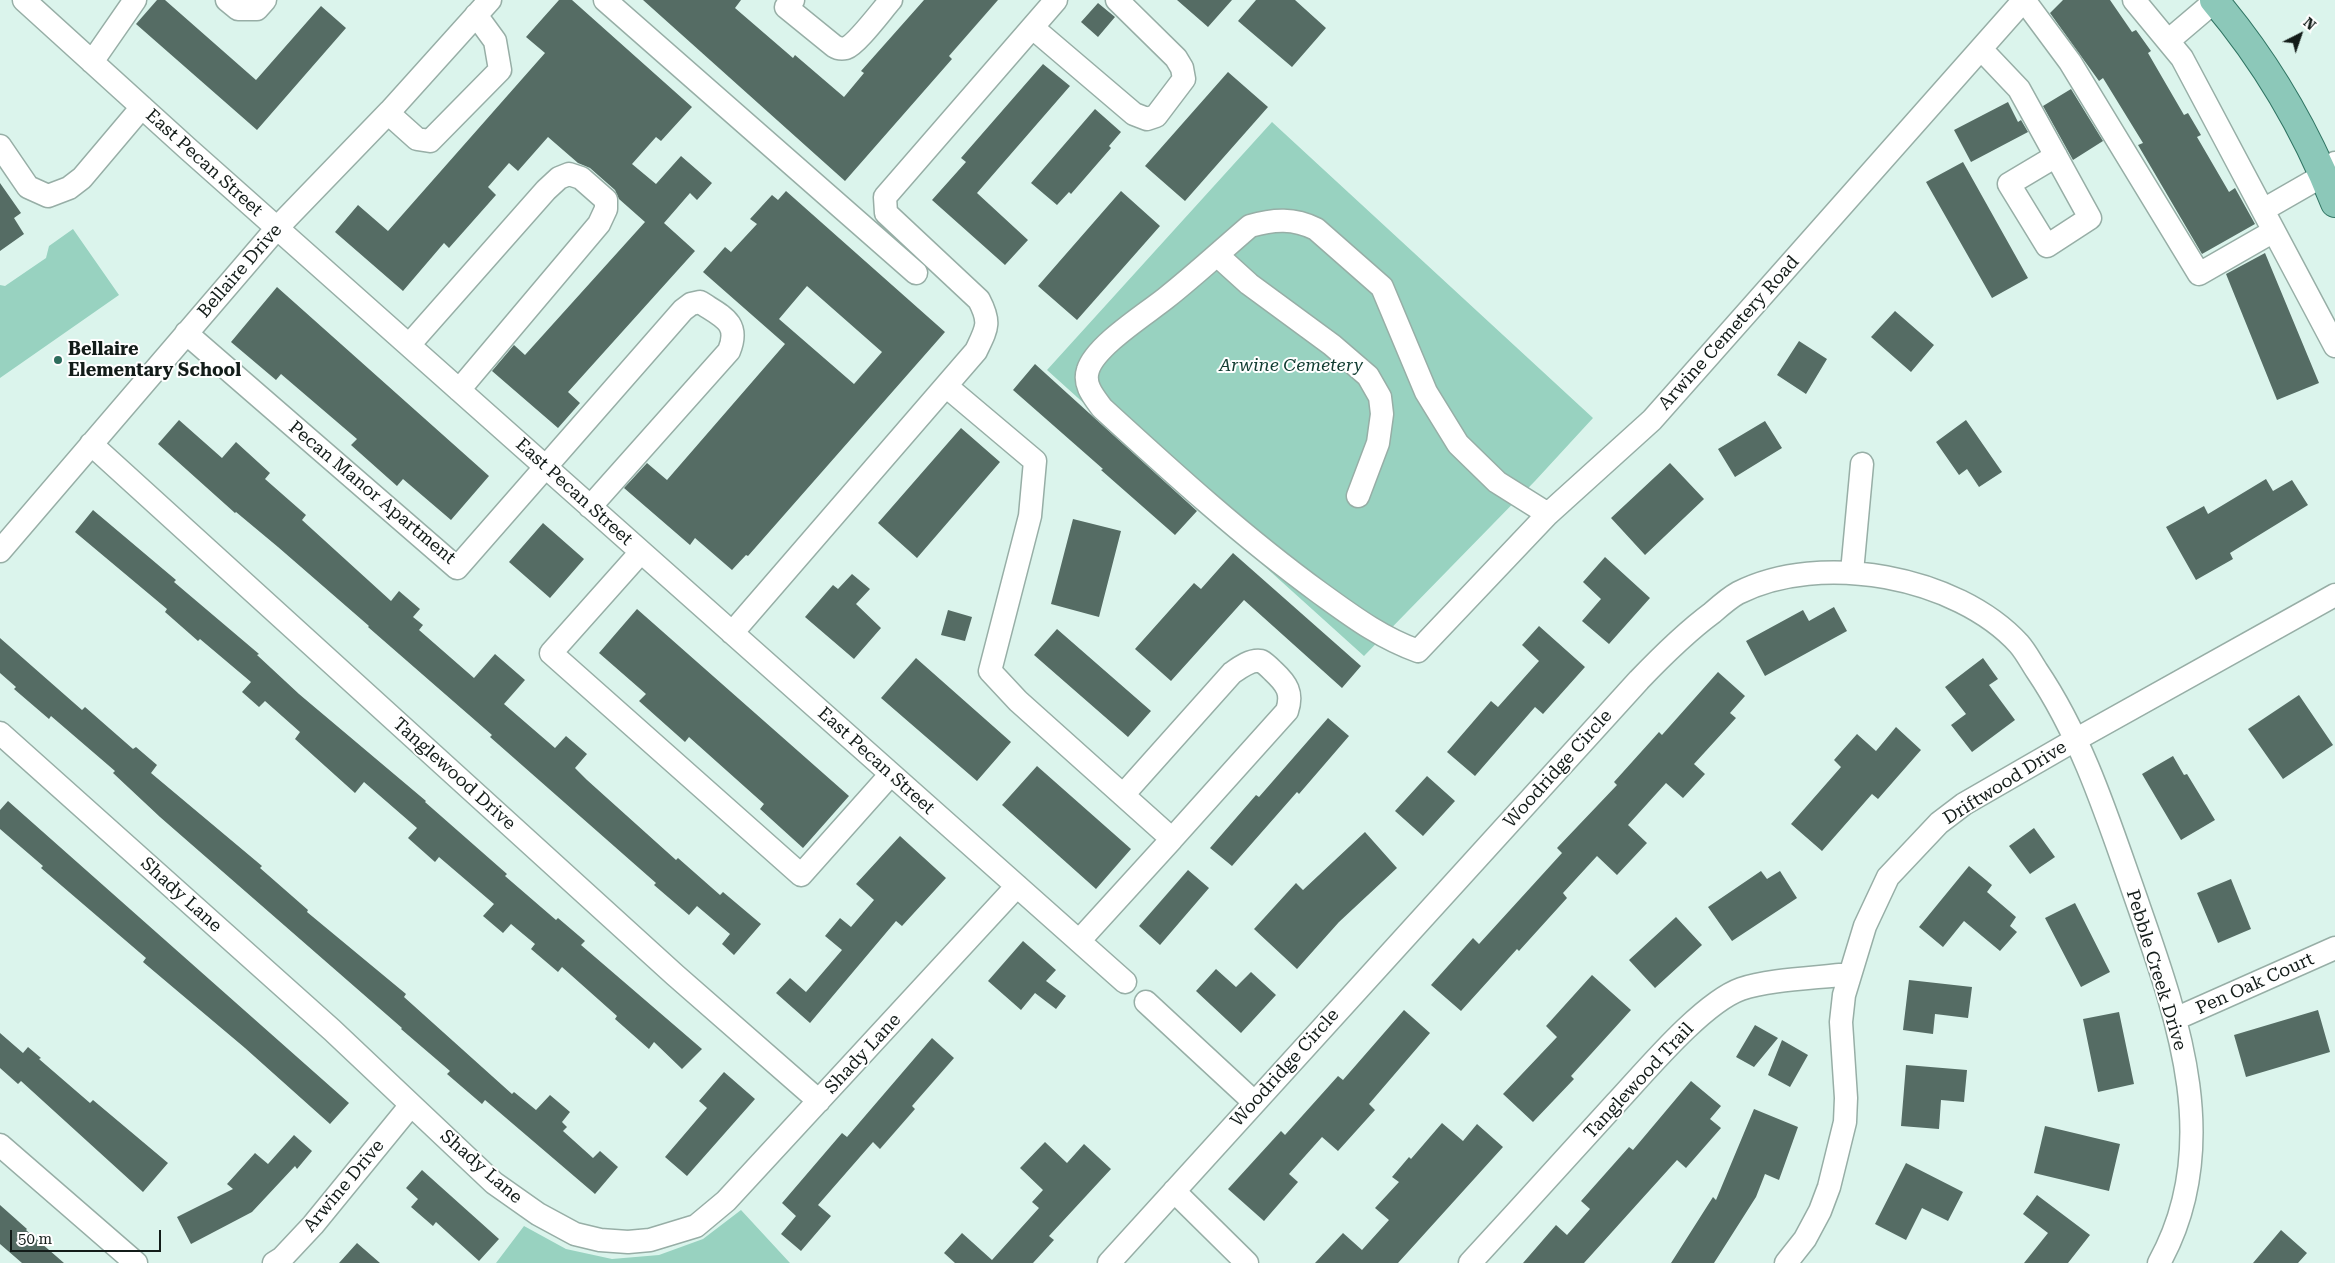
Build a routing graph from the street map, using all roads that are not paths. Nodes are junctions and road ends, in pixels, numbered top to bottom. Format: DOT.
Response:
graph roads {
  1 [pos="24,0"];
  2 [pos="135,0"];
  3 [pos="227,0"];
  4 [pos="265,0"];
  5 [pos="604,0"];
  6 [pos="891,0"];
  7 [pos="1056,0"];
  8 [pos="1117,0"];
  9 [pos="2024,0"];
  10 [pos="2134,0"];
  11 [pos="2214,1"];
  12 [pos="786,2"];
  13 [pos="483,8"];
  14 [pos="1033,28"];
  15 [pos="2168,41"];
  16 [pos="1981,49"];
  17 [pos="92,62"];
  18 [pos="142,108"];
  19 [pos="388,113"];
  20 [pos="0,146"];
  21 [pos="2056,156"];
  22 [pos="2330,169"];
  23 [pos="2335,203"];
  24 [pos="2263,210"];
  25 [pos="277,228"];
  26 [pos="2274,231"];
  27 [pos="1217,255"];
  28 [pos="916,273"];
  29 [pos="186,333"];
  30 [pos="409,345"];
  31 [pos="2335,346"];
  32 [pos="946,386"];
  33 [pos="458,390"];
  34 [pos="91,444"];
  35 [pos="1862,464"];
  36 [pos="545,466"];
  37 [pos="1358,496"];
  38 [pos="590,507"];
  39 [pos="1548,514"];
  40 [pos="0,551"];
  41 [pos="641,552"];
  42 [pos="1852,572"];
  43 [pos="2335,595"];
  44 [pos="732,633"];
  45 [pos="0,733"];
  46 [pos="2075,740"];
  47 [pos="891,774"];
  48 [pos="1122,795"];
  49 [pos="1172,839"];
  50 [pos="1017,886"];
  51 [pos="1079,941"];
  52 [pos="2335,948"];
  53 [pos="1850,974"];
  54 [pos="1125,982"];
  55 [pos="1146,1002"];
  56 [pos="2175,1019"];
  57 [pos="819,1101"];
  58 [pos="1254,1102"];
  59 [pos="411,1105"];
  60 [pos="0,1145"];
  61 [pos="1174,1191"];
  62 [pos="136,1263"];
  63 [pos="274,1263"];
  64 [pos="1109,1263"];
  65 [pos="1247,1263"];
  66 [pos="1470,1263"];
  67 [pos="1786,1263"];
  68 [pos="2159,1263"];
  1 -- 17 [label="street, East Pecan Street"];
  2 -- 17 [label="street"];
  3 -- 4 [label="street"];
  5 -- 28 [label="street"];
  6 -- 12 [label="street"];
  7 -- 14 [label="street"];
  8 -- 14 [label="street"];
  9 -- 16 [label="street, Arwine Cemetery Road"];
  9 -- 26 [label="street"];
  10 -- 15 [label="street"];
  11 -- 15 [label="street"];
  11 -- 22 [label="main road"];
  13 -- 19 [label="street, Bellaire Drive"];
  13 -- 19 [label="street"];
  14 -- 32 [label="street"];
  15 -- 24 [label="street"];
  16 -- 21 [label="street"];
  16 -- 39 [label="street, Arwine Cemetery Road"];
  17 -- 18 [label="street, East Pecan Street"];
  18 -- 20 [label="street"];
  18 -- 25 [label="street, East Pecan Street"];
  19 -- 25 [label="street, Bellaire Drive"];
  22 -- 23 [label="main road"];
  22 -- 24 [label="street"];
  24 -- 26 [label="street"];
  25 -- 29 [label="street, Bellaire Drive"];
  25 -- 30 [label="street, East Pecan Street"];
  26 -- 31 [label="street"];
  27 -- 37 [label="street"];
  27 -- 39 [label="street"];
  27 -- 39 [label="street, Arwine Cemetery Road"];
  29 -- 34 [label="street, Bellaire Drive"];
  29 -- 36 [label="street, Pecan Manor Apartment"];
  30 -- 33 [label="street, East Pecan Street"];
  30 -- 33 [label="street"];
  32 -- 44 [label="street"];
  32 -- 48 [label="street"];
  33 -- 36 [label="street, East Pecan Street"];
  34 -- 40 [label="street, Bellaire Drive"];
  34 -- 57 [label="street, Tanglewood Drive"];
  35 -- 42 [label="street"];
  36 -- 38 [label="street, East Pecan Street"];
  36 -- 38 [label="street"];
  38 -- 41 [label="street, East Pecan Street"];
  41 -- 44 [label="street, East Pecan Street"];
  41 -- 47 [label="street"];
  42 -- 46 [label="street, Woodridge Circle"];
  42 -- 58 [label="street, Woodridge Circle"];
  43 -- 46 [label="street, Driftwood Drive"];
  44 -- 47 [label="street, East Pecan Street"];
  45 -- 59 [label="street, Shady Lane"];
  46 -- 53 [label="street, Driftwood Drive"];
  46 -- 56 [label="street, Pebble Creek Drive"];
  47 -- 50 [label="street, East Pecan Street"];
  48 -- 49 [label="street"];
  48 -- 49 [label="street"];
  49 -- 51 [label="street"];
  50 -- 51 [label="street, East Pecan Street"];
  50 -- 57 [label="street, Shady Lane"];
  51 -- 54 [label="street, East Pecan Street"];
  52 -- 56 [label="street, Pen Oak Court"];
  53 -- 66 [label="street, Tanglewood Trail"];
  53 -- 67 [label="street, Driftwood Drive"];
  55 -- 58 [label="street"];
  56 -- 68 [label="street, Pebble Creek Drive"];
  57 -- 59 [label="street, Shady Lane"];
  58 -- 61 [label="street, Woodridge Circle"];
  59 -- 63 [label="street, Arwine Drive"];
  60 -- 62 [label="street"];
  61 -- 64 [label="street, Woodridge Circle"];
  61 -- 65 [label="street"];
}
